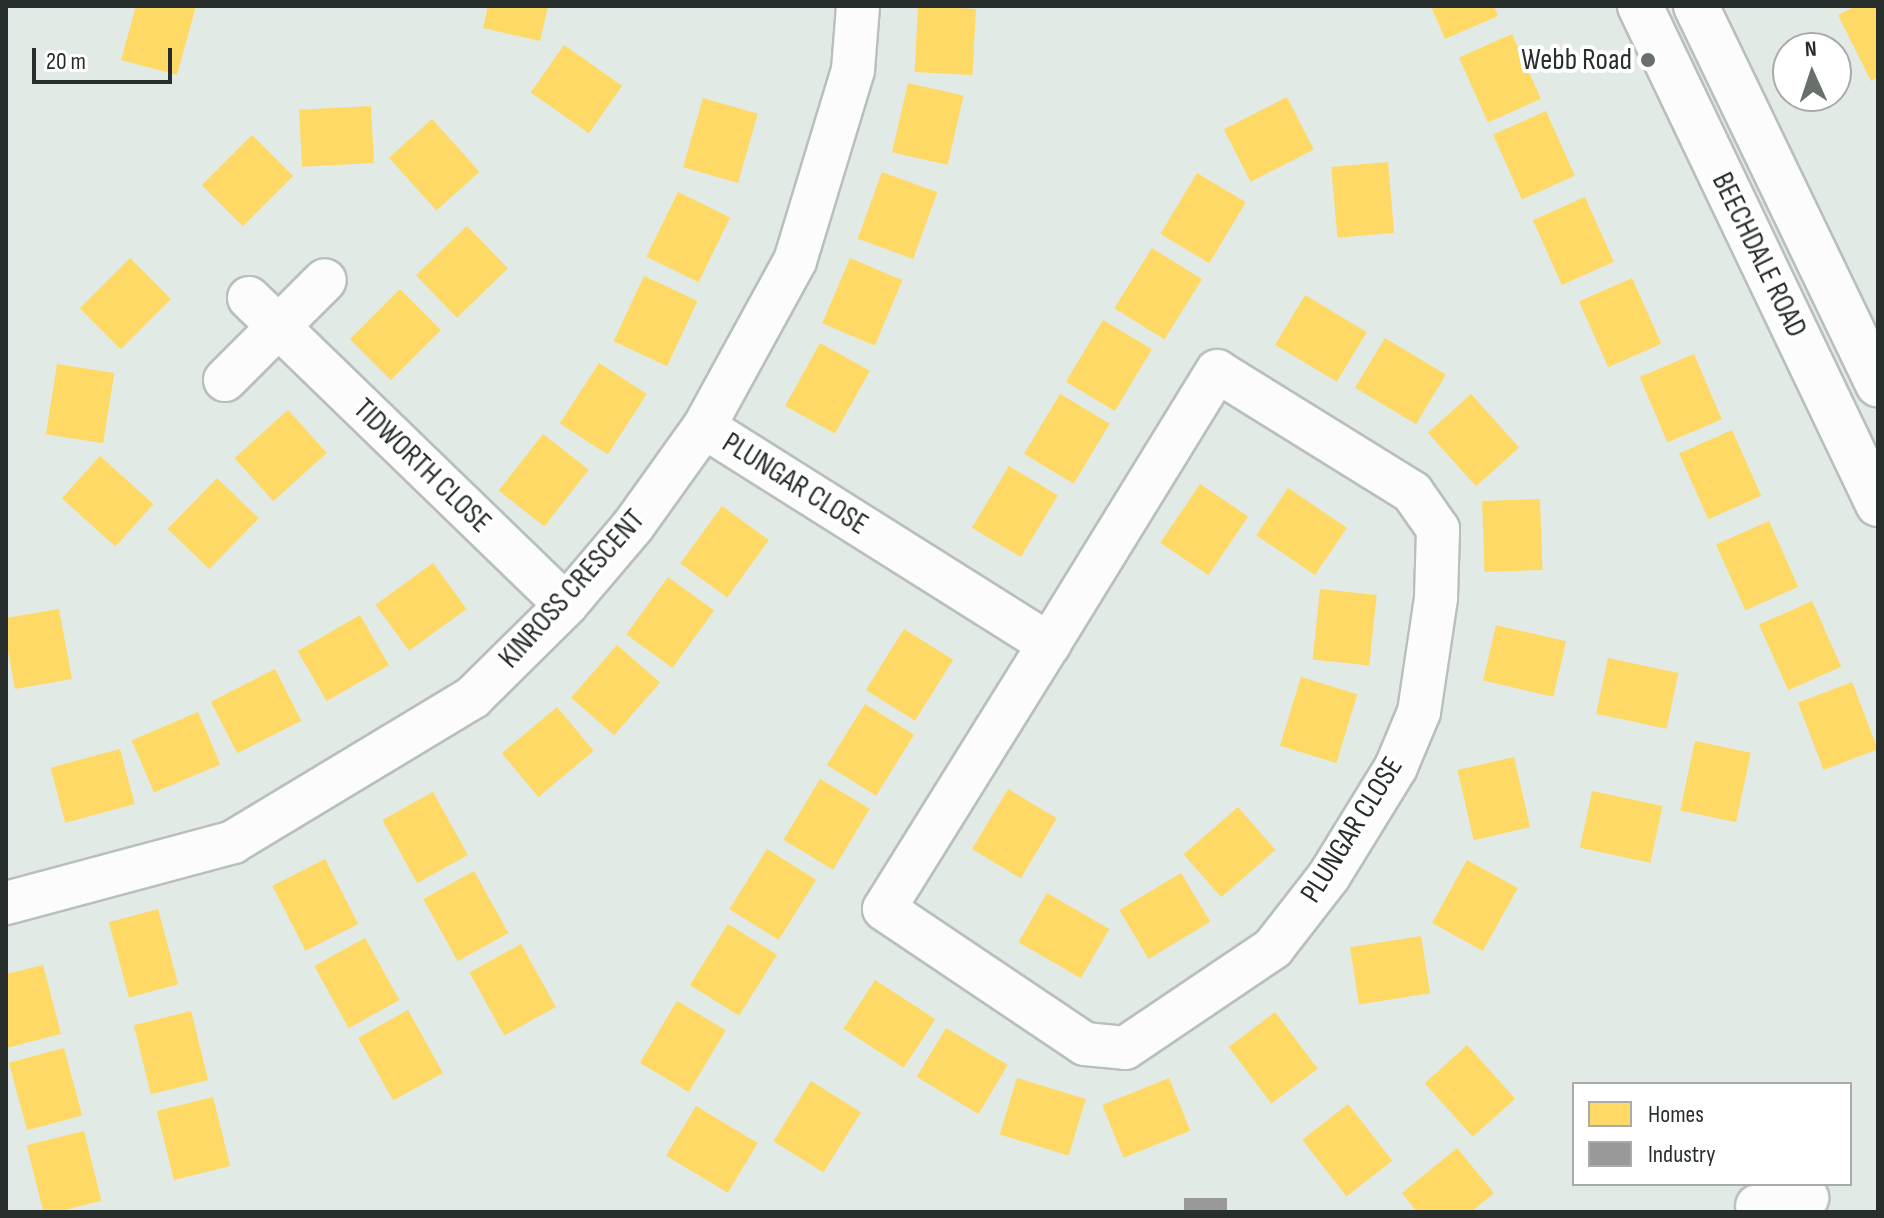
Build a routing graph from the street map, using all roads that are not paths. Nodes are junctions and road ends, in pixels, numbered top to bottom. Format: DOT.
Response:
graph roads {
  1 [pos="858,6"];
  2 [pos="1640,6"];
  3 [pos="1696,6"];
  4 [pos="325,280"];
  5 [pos="264,312"];
  6 [pos="225,380"];
  7 [pos="1878,384"];
  8 [pos="704,427"];
  9 [pos="1878,504"];
  10 [pos="566,605"];
  11 [pos="1049,644"];
  12 [pos="6,903"];
  13 [pos="1806,1198"];
  14 [pos="1757,1206"];
  1 -- 8 [label="street, KINROSS CRESCENT"];
  2 -- 9 [label="street, BEECHDALE ROAD"];
  3 -- 7 [label="street, BEECHDALE ROAD"];
  4 -- 5 [label="street"];
  5 -- 6 [label="street"];
  5 -- 10 [label="street, TIDWORTH CLOSE"];
  8 -- 10 [label="street, KINROSS CRESCENT"];
  8 -- 11 [label="street, PLUNGAR CLOSE"];
  10 -- 12 [label="street, KINROSS CRESCENT"];
  11 -- 11 [label="street, PLUNGAR CLOSE"];
  13 -- 14 [label="street"];
}
